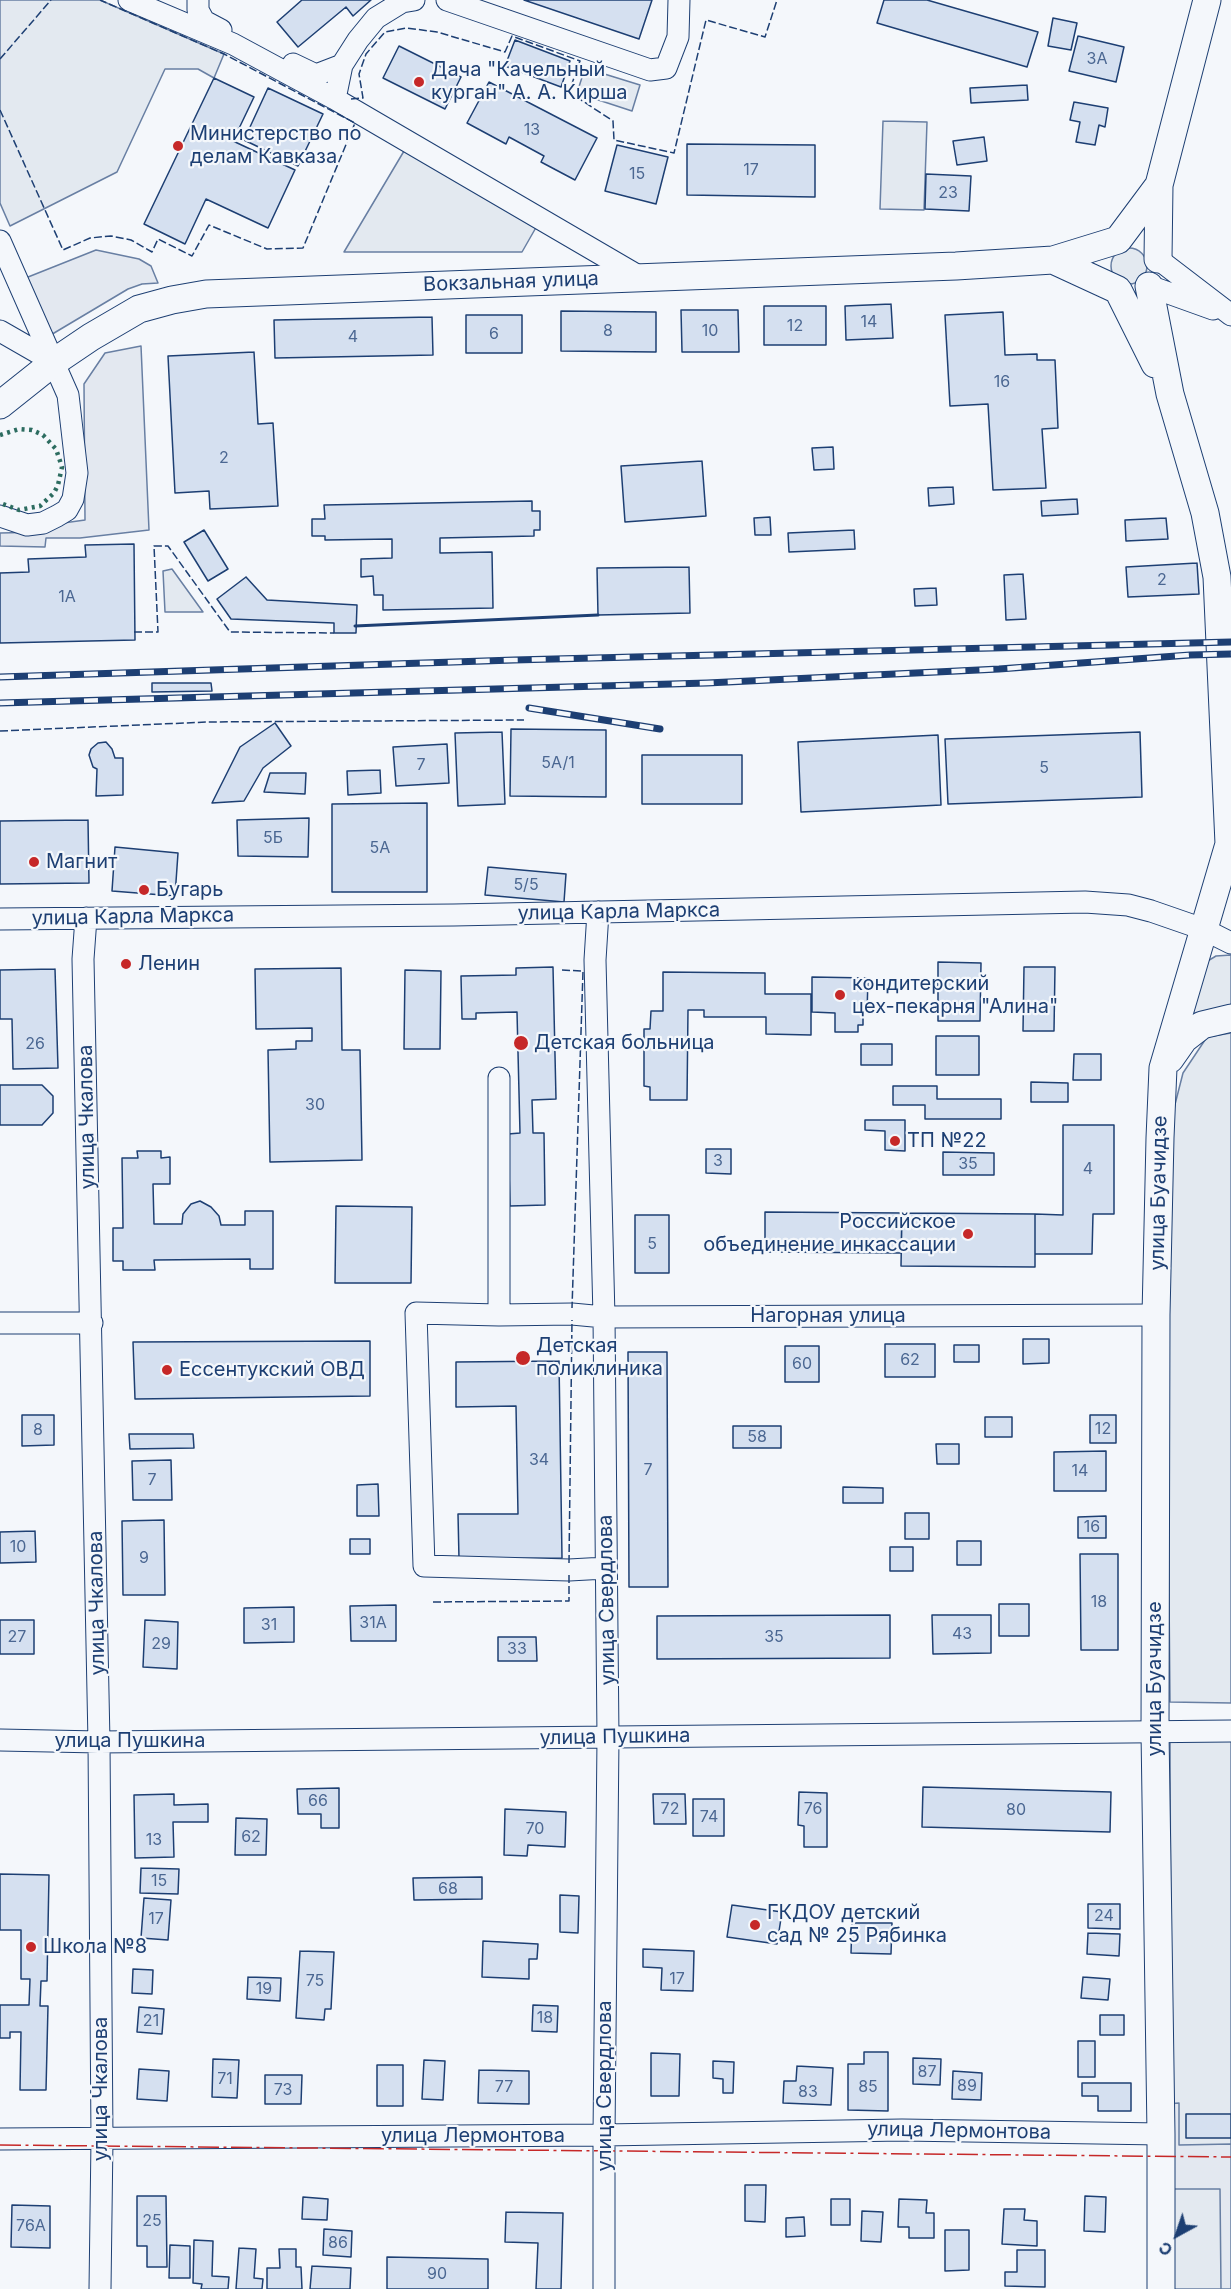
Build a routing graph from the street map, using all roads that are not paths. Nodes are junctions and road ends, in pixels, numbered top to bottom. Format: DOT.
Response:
graph roads {
  1 [pos="129,0"];
  2 [pos="198,0"];
  3 [pos="414,0"];
  4 [pos="447,0"];
  5 [pos="679,0"];
  6 [pos="1207,0"];
  7 [pos="342,65"];
  8 [pos="335,99"];
  9 [pos="1159,185"];
  10 [pos="1118,240"];
  11 [pos="0,241"];
  12 [pos="1158,259"];
  13 [pos="1053,260"];
  14 [pos="640,277"];
  15 [pos="1149,286"];
  16 [pos="1118,290"];
  17 [pos="1231,315"];
  18 [pos="0,331"];
  19 [pos="54,362"];
  20 [pos="1170,394"];
  21 [pos="0,405"];
  22 [pos="0,516"];
  23 [pos="1230,847"];
  24 [pos="598,912"];
  25 [pos="86,918"];
  26 [pos="0,919"];
  27 [pos="1203,929"];
  28 [pos="1231,943"];
  29 [pos="1231,1018"];
  30 [pos="1163,1068"];
  31 [pos="499,1078"];
  32 [pos="499,1315"];
  33 [pos="1156,1315"];
  34 [pos="604,1317"];
  35 [pos="0,1323"];
  36 [pos="92,1323"];
  37 [pos="606,1568"];
  38 [pos="1231,1731"];
  39 [pos="1155,1732"];
  40 [pos="608,1737"];
  41 [pos="0,1740"];
  42 [pos="99,1742"];
  43 [pos="1161,2134"];
  44 [pos="604,2135"];
  45 [pos="0,2139"];
  46 [pos="102,2139"];
  47 [pos="100,2289"];
  48 [pos="604,2289"];
  49 [pos="1161,2289"];
  1 -- 8 [label="street"];
  2 -- 7 [label="street"];
  3 -- 7 [label="street"];
  4 -- 5 [label="street"];
  6 -- 9 [label="main road"];
  7 -- 8 [label="street"];
  8 -- 14 [label="street"];
  9 -- 10 [label="main road"];
  9 -- 12 [label="main road"];
  10 -- 12 [label="main road"];
  10 -- 13 [label="main road"];
  10 -- 16 [label="main road"];
  11 -- 19 [label="street"];
  12 -- 15 [label="main road"];
  12 -- 17 [label="street"];
  13 -- 14 [label="main road, Вокзальная улица"];
  13 -- 16 [label="main road"];
  14 -- 19 [label="main road, Вокзальная улица"];
  15 -- 16 [label="main road"];
  15 -- 17 [label="street"];
  15 -- 20 [label="main road"];
  16 -- 20 [label="main road"];
  18 -- 19 [label="street"];
  19 -- 21 [label="main road, Вокзальная улица"];
  19 -- 22 [label="street"];
  20 -- 23 [label="main road, улица Буачидзе"];
  23 -- 27 [label="main road, улица Буачидзе"];
  24 -- 25 [label="street, улица Карла Маркса"];
  24 -- 27 [label="street, улица Карла Маркса"];
  24 -- 34 [label="street, улица Свердлова"];
  25 -- 26 [label="street, улица Карла Маркса"];
  25 -- 36 [label="street, улица Чкалова"];
  27 -- 28 [label="street, улица Карла Маркса"];
  27 -- 30 [label="main road, улица Буачидзе"];
  29 -- 30 [label="main road"];
  30 -- 33 [label="main road, улица Буачидзе"];
  31 -- 32 [label="street"];
  32 -- 34 [label="street, Нагорная улица"];
  32 -- 37 [label="street, Нагорная улица"];
  33 -- 34 [label="street, Нагорная улица"];
  33 -- 39 [label="main road, улица Буачидзе"];
  34 -- 37 [label="street, улица Свердлова"];
  35 -- 36 [label="street"];
  36 -- 42 [label="street, улица Чкалова"];
  37 -- 40 [label="street, улица Свердлова"];
  38 -- 39 [label="street, улица Пушкина"];
  39 -- 40 [label="street, улица Пушкина"];
  39 -- 43 [label="main road, улица Буачидзе"];
  40 -- 42 [label="street, улица Пушкина"];
  40 -- 44 [label="street, улица Свердлова"];
  41 -- 42 [label="street, улица Пушкина"];
  42 -- 46 [label="street, улица Чкалова"];
  43 -- 44 [label="street, улица Лермонтова"];
  43 -- 49 [label="main road, улица Буачидзе"];
  44 -- 46 [label="street, улица Лермонтова"];
  44 -- 48 [label="street, улица Свердлова"];
  45 -- 46 [label="street, улица Лермонтова"];
  46 -- 47 [label="street, улица Чкалова"];
}
